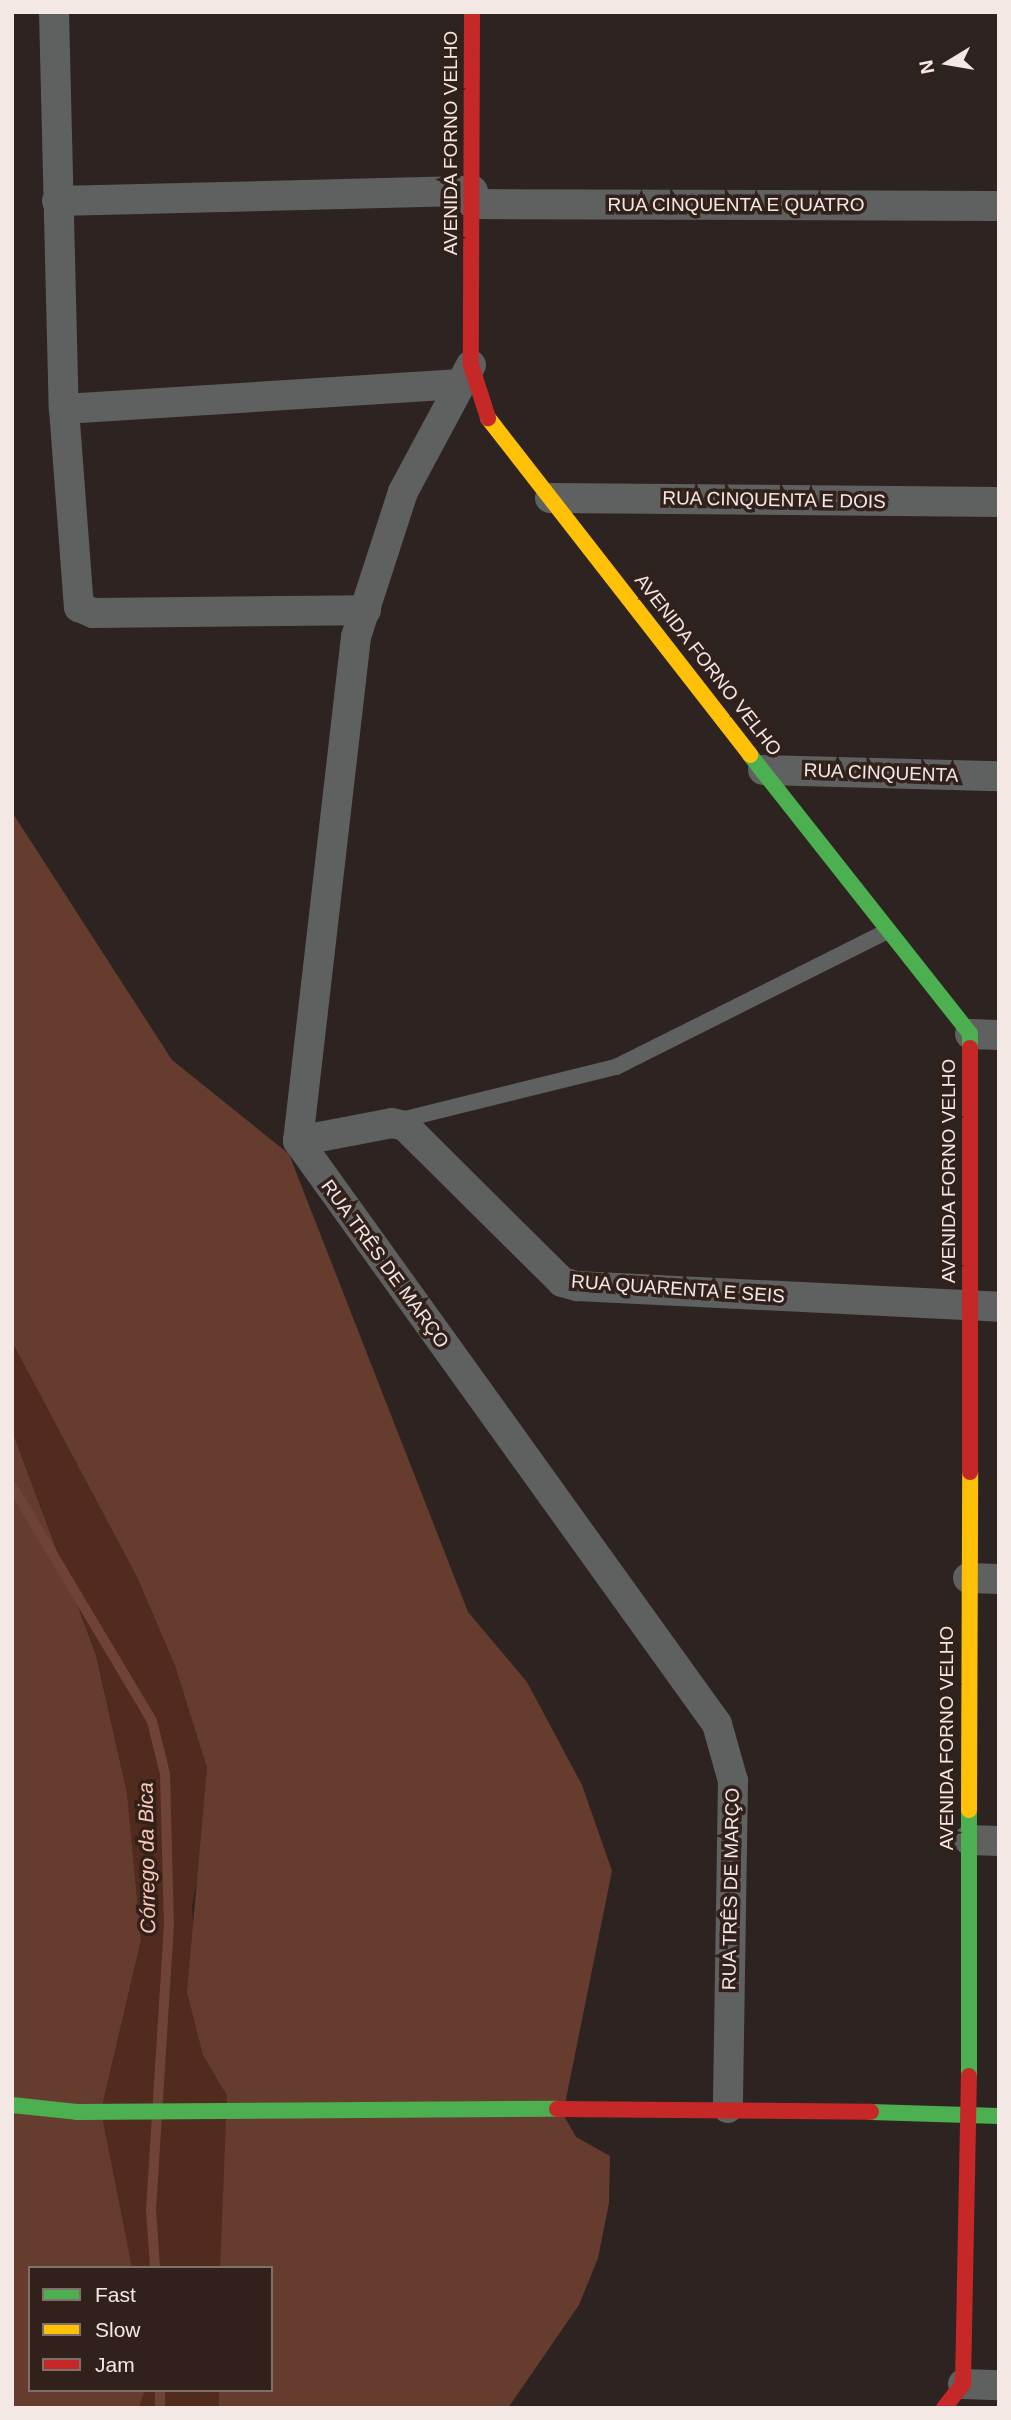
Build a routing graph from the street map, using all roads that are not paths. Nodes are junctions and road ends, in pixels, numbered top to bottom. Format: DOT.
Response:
graph roads {
  1 [pos="54,12"];
  2 [pos="472,12"];
  3 [pos="473,198"];
  4 [pos="57,201"];
  5 [pos="999,206"];
  6 [pos="466,374"];
  7 [pos="64,409"];
  8 [pos="550,498"];
  9 [pos="999,502"];
  10 [pos="366,610"];
  11 [pos="764,770"];
  12 [pos="999,776"];
  13 [pos="891,930"];
  14 [pos="984,1035"];
  15 [pos="392,1122"];
  16 [pos="298,1141"];
  17 [pos="969,1307"];
  18 [pos="999,1307"];
  19 [pos="968,1578"];
  20 [pos="999,1578"];
  21 [pos="969,1840"];
  22 [pos="999,1841"];
  23 [pos="12,2105"];
  24 [pos="728,2108"];
  25 [pos="47,2111"];
  26 [pos="970,2115"];
  27 [pos="999,2116"];
  28 [pos="12,2117"];
  29 [pos="963,2384"];
  30 [pos="999,2385"];
  31 [pos="944,2408"];
  1 -- 4 [label="street"];
  2 -- 3 [label="street, AVENIDA FORNO VELHO"];
  3 -- 4 [label="street, RUA CINQUENTA E QUATRO"];
  3 -- 5 [label="street, RUA CINQUENTA E QUATRO"];
  3 -- 6 [label="street, AVENIDA FORNO VELHO"];
  4 -- 7 [label="street"];
  6 -- 7 [label="street"];
  6 -- 8 [label="street, AVENIDA FORNO VELHO"];
  6 -- 10 [label="street"];
  7 -- 10 [label="street"];
  8 -- 9 [label="street, RUA CINQUENTA E DOIS"];
  8 -- 11 [label="street, AVENIDA FORNO VELHO"];
  10 -- 16 [label="street"];
  11 -- 12 [label="street, RUA CINQUENTA"];
  11 -- 13 [label="street, AVENIDA FORNO VELHO"];
  13 -- 14 [label="street, AVENIDA FORNO VELHO"];
  13 -- 15 [label="lane"];
  14 -- 17 [label="street, AVENIDA FORNO VELHO"];
  15 -- 16 [label="street"];
  15 -- 17 [label="street, RUA QUARENTA E SEIS"];
  16 -- 24 [label="street, RUA TRÊS DE MARÇO"];
  17 -- 18 [label="street, RUA QUARENTA E SEIS"];
  17 -- 19 [label="street, AVENIDA FORNO VELHO"];
  19 -- 20 [label="street"];
  19 -- 21 [label="street, AVENIDA FORNO VELHO"];
  21 -- 22 [label="street"];
  21 -- 26 [label="street, AVENIDA FORNO VELHO"];
  23 -- 25 [label="street"];
  24 -- 25 [label="street"];
  24 -- 26 [label="street"];
  25 -- 28 [label="street"];
  26 -- 27 [label="street"];
  26 -- 29 [label="street, AVENIDA FORNO VELHO"];
  29 -- 30 [label="street"];
  29 -- 31 [label="street"];
}
